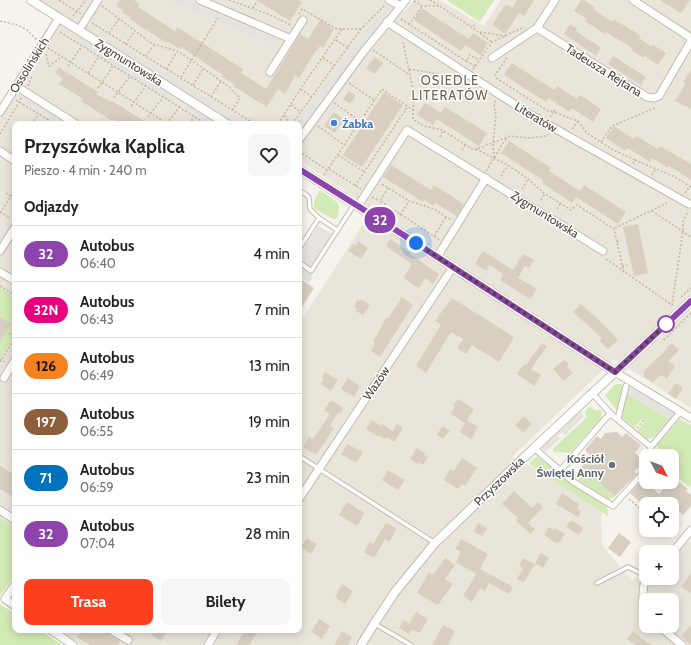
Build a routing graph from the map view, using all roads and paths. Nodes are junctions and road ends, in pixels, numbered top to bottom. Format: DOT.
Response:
graph roads {
  1 [pos="31,0"];
  2 [pos="60,0"];
  3 [pos="86,0"];
  4 [pos="200,0"];
  5 [pos="231,0"];
  6 [pos="406,0"];
  7 [pos="414,0"];
  8 [pos="430,0"];
  9 [pos="556,0"];
  10 [pos="633,0"];
  11 [pos="388,2"];
  12 [pos="100,3"];
  13 [pos="256,3"];
  14 [pos="401,6"];
  15 [pos="422,6"];
  16 [pos="440,6"];
  17 [pos="253,8"];
  18 [pos="76,11"];
  19 [pos="82,15"];
  20 [pos="59,18"];
  21 [pos="218,18"];
  22 [pos="300,18"];
  23 [pos="399,18"];
  24 [pos="119,19"];
  25 [pos="71,20"];
  26 [pos="0,21"];
  27 [pos="90,22"];
  28 [pos="387,22"];
  29 [pos="293,24"];
  30 [pos="409,24"];
  31 [pos="473,25"];
  32 [pos="525,26"];
  33 [pos="537,28"];
  34 [pos="342,29"];
  35 [pos="362,29"];
  36 [pos="79,30"];
  37 [pos="58,31"];
  38 [pos="134,31"];
  39 [pos="479,32"];
  40 [pos="109,34"];
  41 [pos="506,36"];
  42 [pos="691,38"];
  43 [pos="291,39"];
  44 [pos="336,39"];
  45 [pos="402,40"];
  46 [pos="38,41"];
  47 [pos="492,42"];
  48 [pos="125,44"];
  49 [pos="155,44"];
  50 [pos="82,46"];
  51 [pos="348,48"];
  52 [pos="373,50"];
  53 [pos="178,52"];
  54 [pos="99,56"];
  55 [pos="146,56"];
  56 [pos="62,57"];
  57 [pos="322,57"];
  58 [pos="492,58"];
  59 [pos="479,60"];
  60 [pos="466,61"];
  61 [pos="70,62"];
  62 [pos="68,66"];
  63 [pos="113,66"];
  64 [pos="335,66"];
  65 [pos="462,67"];
  66 [pos="166,69"];
  67 [pos="203,69"];
  68 [pos="409,69"];
  69 [pos="270,72"];
  70 [pos="88,73"];
  71 [pos="130,76"];
  72 [pos="411,76"];
  73 [pos="451,76"];
  74 [pos="180,78"];
  75 [pos="496,78"];
  76 [pos="221,81"];
  77 [pos="102,82"];
  78 [pos="349,82"];
  79 [pos="193,85"];
  80 [pos="16,86"];
  81 [pos="146,86"];
  82 [pos="98,88"];
  83 [pos="301,89"];
  84 [pos="118,92"];
  85 [pos="23,96"];
  86 [pos="163,97"];
  87 [pos="211,97"];
  88 [pos="312,97"];
  89 [pos="13,98"];
  90 [pos="114,98"];
  91 [pos="374,100"];
  92 [pos="497,100"];
  93 [pos="19,102"];
  94 [pos="134,102"];
  95 [pos="183,102"];
  96 [pos="334,103"];
  97 [pos="290,105"];
  98 [pos="131,106"];
  99 [pos="408,106"];
  100 [pos="179,107"];
  101 [pos="655,108"];
  102 [pos="232,110"];
  103 [pos="414,110"];
  104 [pos="555,111"];
  105 [pos="0,112"];
  106 [pos="301,112"];
  107 [pos="151,113"];
  108 [pos="39,114"];
  109 [pos="284,114"];
  110 [pos="148,117"];
  111 [pos="194,117"];
  112 [pos="550,118"];
  113 [pos="34,121"];
  114 [pos="50,121"];
  115 [pos="71,121"];
  116 [pos="163,121"];
  117 [pos="170,121"];
  118 [pos="191,121"];
  119 [pos="201,121"];
  120 [pos="222,121"];
  121 [pos="250,121"];
  122 [pos="280,121"];
  123 [pos="288,121"];
  124 [pos="294,121"];
  125 [pos="360,121"];
  126 [pos="578,121"];
  127 [pos="317,126"];
  128 [pos="443,131"];
  129 [pos="572,131"];
  130 [pos="548,133"];
  131 [pos="0,134"];
  132 [pos="302,136"];
  133 [pos="440,137"];
  134 [pos="508,137"];
  135 [pos="601,142"];
  136 [pos="493,143"];
  137 [pos="344,145"];
  138 [pos="465,145"];
  139 [pos="476,149"];
  140 [pos="462,150"];
  141 [pos="0,151"];
  142 [pos="302,153"];
  143 [pos="338,155"];
  144 [pos="494,158"];
  145 [pos="12,159"];
  146 [pos="635,160"];
  147 [pos="508,165"];
  148 [pos="631,166"];
  149 [pos="656,168"];
  150 [pos="328,169"];
  151 [pos="302,171"];
  152 [pos="365,172"];
  153 [pos="324,175"];
  154 [pos="486,175"];
  155 [pos="651,175"];
  156 [pos="501,176"];
  157 [pos="528,179"];
  158 [pos="378,181"];
  159 [pos="355,186"];
  160 [pos="691,186"];
  161 [pos="388,188"];
  162 [pos="522,189"];
  163 [pos="302,192"];
  164 [pos="6,193"];
  165 [pos="368,194"];
  166 [pos="545,194"];
  167 [pos="685,194"];
  168 [pos="11,196"];
  169 [pos="541,200"];
  170 [pos="380,201"];
  171 [pos="409,201"];
  172 [pos="561,203"];
  173 [pos="667,203"];
  174 [pos="356,205"];
  175 [pos="688,207"];
  176 [pos="557,209"];
  177 [pos="652,211"];
  178 [pos="0,213"];
  179 [pos="400,215"];
  180 [pos="446,216"];
  181 [pos="8,217"];
  182 [pos="319,218"];
  183 [pos="456,223"];
  184 [pos="614,229"];
  185 [pos="338,230"];
  186 [pos="683,231"];
  187 [pos="12,232"];
  188 [pos="434,236"];
  189 [pos="691,237"];
  190 [pos="440,240"];
  191 [pos="621,240"];
  192 [pos="617,242"];
  193 [pos="302,244"];
  194 [pos="603,250"];
  195 [pos="0,251"];
  196 [pos="437,257"];
  197 [pos="606,259"];
  198 [pos="302,264"];
  199 [pos="627,265"];
  200 [pos="622,266"];
  201 [pos="453,267"];
  202 [pos="0,272"];
  203 [pos="624,273"];
  204 [pos="12,280"];
  205 [pos="0,286"];
  206 [pos="691,288"];
  207 [pos="12,293"];
  208 [pos="681,297"];
  209 [pos="691,301"];
  210 [pos="691,313"];
  211 [pos="690,317"];
  212 [pos="9,333"];
  213 [pos="12,336"];
  214 [pos="664,340"];
  215 [pos="12,343"];
  216 [pos="0,362"];
  217 [pos="12,365"];
  218 [pos="615,372"];
  219 [pos="4,378"];
  220 [pos="626,386"];
  221 [pos="592,392"];
  222 [pos="680,411"];
  223 [pos="611,414"];
  224 [pos="691,418"];
  225 [pos="618,419"];
  226 [pos="644,420"];
  227 [pos="633,432"];
  228 [pos="651,447"];
  229 [pos="534,448"];
  230 [pos="302,458"];
  231 [pos="319,468"];
  232 [pos="560,471"];
  233 [pos="639,477"];
  234 [pos="627,491"];
  235 [pos="302,494"];
  236 [pos="639,508"];
  237 [pos="0,510"];
  238 [pos="12,518"];
  239 [pos="691,530"];
  240 [pos="435,543"];
  241 [pos="679,545"];
  242 [pos="639,572"];
  243 [pos="597,583"];
  244 [pos="12,589"];
  245 [pos="12,604"];
  246 [pos="374,624"];
  247 [pos="55,633"];
  248 [pos="116,633"];
  249 [pos="215,633"];
  250 [pos="667,633"];
  251 [pos="128,640"];
  252 [pos="73,645"];
  253 [pos="208,645"];
  254 [pos="362,645"];
  255 [pos="411,645"];
  256 [pos="682,645"];
  1 -- 20 [label="street, Zygmuntowska"];
  2 -- 18 [label="path"];
  3 -- 18 [label="path"];
  4 -- 43 [label="street"];
  5 -- 17 [label="path"];
  6 -- 14 [label="street"];
  7 -- 15 [label="path"];
  8 -- 16 [label="path"];
  9 -- 33 [label="street"];
  10 -- 42 [label="street, Tadeusza Rejtana"];
  11 -- 14 [label="street"];
  11 -- 35 [label="path"];
  12 -- 24 [label="path"];
  12 -- 36 [label="street"];
  13 -- 17 [label="path"];
  14 -- 28 [label="street"];
  15 -- 16 [label="path"];
  15 -- 30 [label="path"];
  16 -- 39 [label="path"];
  17 -- 29 [label="path"];
  18 -- 19 [label="path"];
  18 -- 25 [label="path"];
  20 -- 36 [label="street, Zygmuntowska"];
  20 -- 80 [label="street, Ossolińskich"];
  21 -- 74 [label="path"];
  22 -- 34 [label="path"];
  22 -- 43 [label="street"];
  23 -- 30 [label="path"];
  24 -- 38 [label="path"];
  24 -- 40 [label="path"];
  26 -- 46 [label="path"];
  27 -- 40 [label="path"];
  28 -- 132 [label="street"];
  28 -- 175 [label="street, Literatów"];
  30 -- 60 [label="path"];
  31 -- 39 [label="path"];
  32 -- 41 [label="path"];
  33 -- 42 [label="street, Tadeusza Rejtana"];
  33 -- 58 [label="street"];
  34 -- 35 [label="path"];
  34 -- 44 [label="path"];
  35 -- 51 [label="path"];
  36 -- 120 [label="street, Zygmuntowska"];
  37 -- 50 [label="path"];
  38 -- 48 [label="path"];
  38 -- 49 [label="path"];
  39 -- 41 [label="path"];
  39 -- 47 [label="path"];
  40 -- 48 [label="path"];
  41 -- 47 [label="path"];
  43 -- 69 [label="street"];
  44 -- 51 [label="path"];
  44 -- 57 [label="path"];
  45 -- 68 [label="path"];
  47 -- 59 [label="path"];
  48 -- 55 [label="path"];
  49 -- 53 [label="path"];
  49 -- 55 [label="path"];
  50 -- 54 [label="path"];
  50 -- 61 [label="path"];
  51 -- 64 [label="path"];
  52 -- 72 [label="path"];
  53 -- 66 [label="path"];
  53 -- 67 [label="path"];
  54 -- 63 [label="path"];
  54 -- 70 [label="path"];
  55 -- 66 [label="path"];
  56 -- 56 [label="path"];
  56 -- 61 [label="path"];
  57 -- 64 [label="path"];
  57 -- 83 [label="path"];
  59 -- 60 [label="path"];
  59 -- 60 [label="path"];
  60 -- 65 [label="path"];
  61 -- 62 [label="path"];
  61 -- 70 [label="path"];
  63 -- 71 [label="path"];
  63 -- 77 [label="path"];
  64 -- 88 [label="path"];
  66 -- 74 [label="path"];
  67 -- 76 [label="path"];
  67 -- 79 [label="path"];
  68 -- 72 [label="path"];
  68 -- 73 [label="path"];
  70 -- 77 [label="path"];
  71 -- 81 [label="path"];
  71 -- 84 [label="path"];
  72 -- 103 [label="path"];
  74 -- 79 [label="path"];
  75 -- 104 [label="path"];
  76 -- 87 [label="path"];
  76 -- 102 [label="path"];
  77 -- 82 [label="path"];
  77 -- 84 [label="path"];
  78 -- 91 [label="path"];
  79 -- 87 [label="path"];
  80 -- 105 [label="street, Ossolińskich"];
  80 -- 115 [label="street"];
  81 -- 86 [label="path"];
  81 -- 94 [label="path"];
  83 -- 88 [label="path"];
  83 -- 97 [label="path"];
  84 -- 90 [label="path"];
  84 -- 94 [label="path"];
  85 -- 93 [label="path"];
  86 -- 100 [label="path"];
  86 -- 107 [label="path"];
  87 -- 102 [label="path"];
  88 -- 106 [label="path"];
  89 -- 93 [label="path"];
  91 -- 99 [label="path"];
  91 -- 125 [label="path"];
  92 -- 136 [label="path"];
  93 -- 108 [label="path"];
  93 -- 131 [label="path"];
  94 -- 98 [label="path"];
  94 -- 107 [label="path"];
  95 -- 100 [label="path"];
  96 -- 125 [label="path"];
  97 -- 106 [label="path"];
  97 -- 109 [label="path"];
  99 -- 103 [label="path"];
  99 -- 152 [label="path"];
  100 -- 111 [label="path"];
  100 -- 117 [label="path"];
  101 -- 135 [label="path"];
  102 -- 121 [label="path"];
  103 -- 128 [label="path"];
  104 -- 112 [label="path"];
  104 -- 126 [label="path"];
  106 -- 124 [label="path"];
  107 -- 110 [label="path"];
  107 -- 116 [label="path"];
  108 -- 113 [label="path"];
  108 -- 114 [label="path"];
  109 -- 122 [label="path"];
  109 -- 123 [label="path"];
  111 -- 118 [label="path"];
  111 -- 119 [label="path"];
  125 -- 137 [label="path"];
  126 -- 129 [label="path"];
  126 -- 135 [label="path"];
  127 -- 137 [label="path"];
  128 -- 133 [label="path"];
  128 -- 138 [label="path"];
  130 -- 134 [label="path"];
  134 -- 136 [label="path"];
  134 -- 144 [label="path"];
  135 -- 146 [label="path"];
  136 -- 139 [label="path"];
  136 -- 144 [label="path"];
  137 -- 143 [label="path"];
  138 -- 139 [label="path"];
  138 -- 140 [label="path"];
  139 -- 144 [label="path"];
  141 -- 145 [label="street"];
  142 -- 150 [label="path"];
  143 -- 150 [label="path"];
  143 -- 152 [label="path"];
  144 -- 147 [label="path"];
  144 -- 154 [label="path"];
  146 -- 148 [label="path"];
  146 -- 149 [label="path"];
  147 -- 156 [label="path"];
  147 -- 157 [label="path"];
  149 -- 155 [label="path"];
  149 -- 160 [label="path"];
  150 -- 153 [label="path"];
  150 -- 159 [label="path"];
  151 -- 174 [label="street"];
  152 -- 159 [label="path"];
  154 -- 165 [label="street, Zygmuntowska"];
  154 -- 194 [label="street, Zygmuntowska"];
  154 -- 196 [label="street"];
  157 -- 162 [label="path"];
  157 -- 166 [label="path"];
  158 -- 161 [label="path"];
  159 -- 165 [label="path"];
  160 -- 167 [label="path"];
  161 -- 165 [label="path"];
  161 -- 170 [label="path"];
  161 -- 171 [label="path"];
  163 -- 182 [label="lane"];
  164 -- 168 [label="path"];
  165 -- 170 [label="path"];
  165 -- 174 [label="street, Zygmuntowska"];
  166 -- 169 [label="path"];
  166 -- 172 [label="path"];
  168 -- 178 [label="path"];
  170 -- 179 [label="path"];
  171 -- 179 [label="path"];
  171 -- 180 [label="path"];
  172 -- 176 [label="path"];
  172 -- 184 [label="path"];
  173 -- 177 [label="path"];
  174 -- 185 [label="lane"];
  174 -- 196 [label="street"];
  175 -- 186 [label="path"];
  177 -- 184 [label="path"];
  177 -- 186 [label="path"];
  178 -- 181 [label="path"];
  179 -- 188 [label="path"];
  180 -- 183 [label="path"];
  180 -- 188 [label="path"];
  182 -- 185 [label="lane"];
  182 -- 193 [label="lane"];
  184 -- 192 [label="path"];
  185 -- 198 [label="lane"];
  186 -- 189 [label="path"];
  186 -- 203 [label="path"];
  187 -- 195 [label="street"];
  188 -- 190 [label="path"];
  191 -- 192 [label="path"];
  192 -- 200 [label="path"];
  196 -- 201 [label="street"];
  197 -- 203 [label="path"];
  199 -- 200 [label="path"];
  200 -- 203 [label="path"];
  201 -- 218 [label="street"];
  201 -- 231 [label="street, Wazów"];
  202 -- 204 [label="street"];
  205 -- 207 [label="path"];
  206 -- 208 [label="path"];
  209 -- 218 [label="street, Przyszowska"];
  210 -- 211 [label="path"];
  211 -- 214 [label="path"];
  212 -- 213 [label="path"];
  215 -- 216 [label="path"];
  217 -- 219 [label="street"];
  218 -- 221 [label="street, Przyszowska"];
  218 -- 222 [label="street"];
  220 -- 225 [label="street"];
  221 -- 223 [label="street"];
  221 -- 229 [label="street, Przyszowska"];
  222 -- 224 [label="street"];
  222 -- 228 [label="street"];
  223 -- 225 [label="street"];
  223 -- 232 [label="street"];
  225 -- 227 [label="street"];
  226 -- 227 [label="path"];
  227 -- 228 [label="street"];
  229 -- 232 [label="street"];
  229 -- 240 [label="street, Przyszowska"];
  230 -- 231 [label="lane"];
  231 -- 235 [label="street, Wazów"];
  231 -- 240 [label="lane"];
  232 -- 234 [label="street"];
  233 -- 234 [label="street"];
  234 -- 236 [label="path"];
  237 -- 238 [label="street"];
  239 -- 241 [label="street"];
  240 -- 246 [label="street, Przyszowska"];
  242 -- 243 [label="lane"];
  244 -- 245 [label="street"];
  246 -- 254 [label="street, Przyszowska"];
  246 -- 255 [label="lane"];
  247 -- 252 [label="street"];
  248 -- 251 [label="street"];
  249 -- 253 [label="street"];
  250 -- 256 [label="street"];
}
